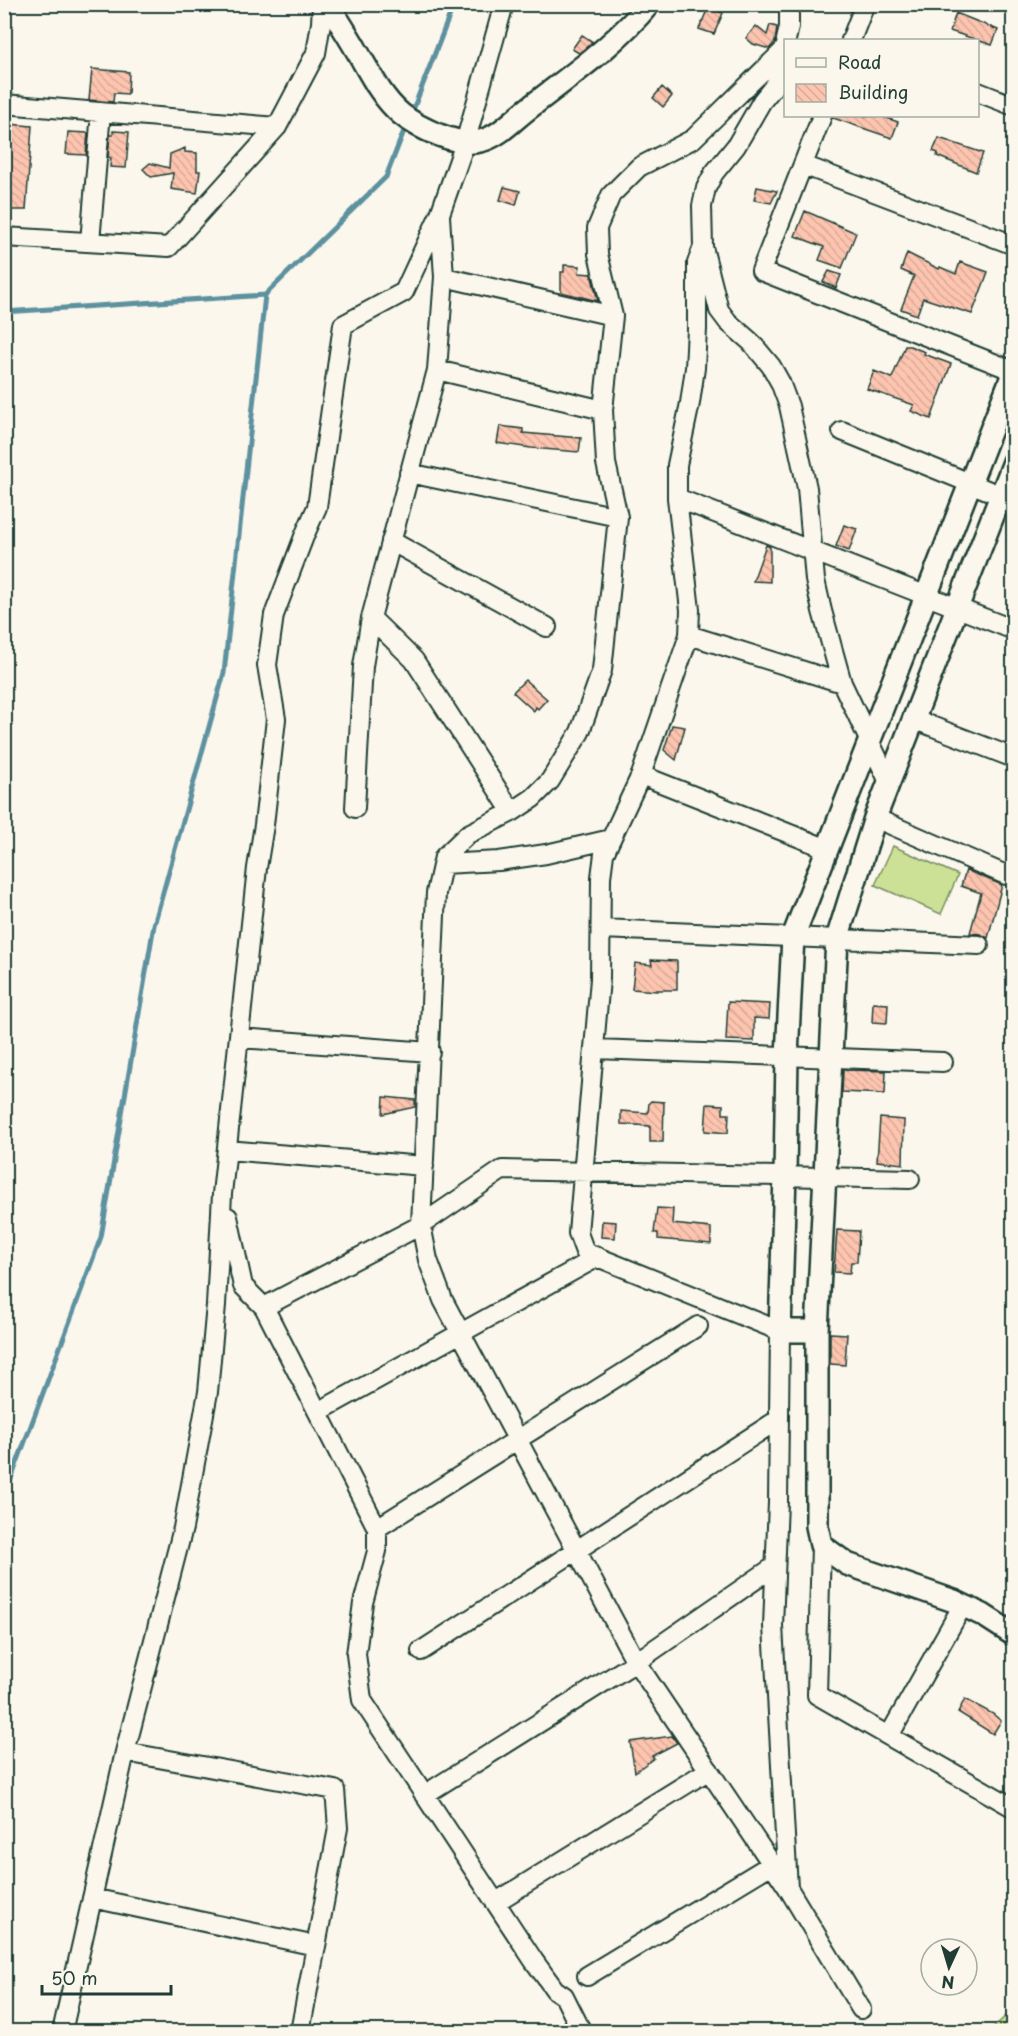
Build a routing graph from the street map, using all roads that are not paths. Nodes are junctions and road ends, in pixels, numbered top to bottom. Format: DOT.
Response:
graph roads {
  1 [pos="322,4"];
  2 [pos="328,4"];
  3 [pos="504,4"];
  4 [pos="649,4"];
  5 [pos="789,4"];
  6 [pos="865,4"];
  7 [pos="786,39"];
  8 [pos="851,39"];
  9 [pos="784,45"];
  10 [pos="784,53"];
  11 [pos="979,92"];
  12 [pos="4,104"];
  13 [pos="1014,106"];
  14 [pos="101,112"];
  15 [pos="822,117"];
  16 [pos="277,127"];
  17 [pos="465,143"];
  18 [pos="803,165"];
  19 [pos="440,214"];
  20 [pos="4,237"];
  21 [pos="90,242"];
  22 [pos="1014,245"];
  23 [pos="703,247"];
  24 [pos="444,277"];
  25 [pos="614,315"];
  26 [pos="437,370"];
  27 [pos="1014,371"];
  28 [pos="603,410"];
  29 [pos="842,431"];
  30 [pos="1014,462"];
  31 [pos="410,473"];
  32 [pos="970,483"];
  33 [pos="677,498"];
  34 [pos="1007,498"];
  35 [pos="618,517"];
  36 [pos="391,541"];
  37 [pos="813,552"];
  38 [pos="926,596"];
  39 [pos="957,608"];
  40 [pos="371,618"];
  41 [pos="546,627"];
  42 [pos="1014,630"];
  43 [pos="688,635"];
  44 [pos="842,683"];
  45 [pos="913,719"];
  46 [pos="869,743"];
  47 [pos="1014,758"];
  48 [pos="641,775"];
  49 [pos="889,782"];
  50 [pos="355,808"];
  51 [pos="512,812"];
  52 [pos="875,818"];
  53 [pos="611,839"];
  54 [pos="828,849"];
  55 [pos="443,864"];
  56 [pos="1006,875"];
  57 [pos="602,929"];
  58 [pos="793,937"];
  59 [pos="837,939"];
  60 [pos="979,945"];
  61 [pos="240,1038"];
  62 [pos="595,1049"];
  63 [pos="429,1052"];
  64 [pos="787,1056"];
  65 [pos="831,1058"];
  66 [pos="943,1062"];
  67 [pos="227,1150"];
  68 [pos="424,1166"];
  69 [pos="583,1171"];
  70 [pos="785,1175"];
  71 [pos="825,1177"];
  72 [pos="910,1179"];
  73 [pos="222,1194"];
  74 [pos="421,1225"];
  75 [pos="598,1257"];
  76 [pos="264,1307"];
  77 [pos="698,1326"];
  78 [pos="780,1331"];
  79 [pos="817,1331"];
  80 [pos="460,1333"];
  81 [pos="318,1412"];
  82 [pos="779,1419"];
  83 [pos="517,1440"];
  84 [pos="377,1528"];
  85 [pos="821,1545"];
  86 [pos="576,1550"];
  87 [pos="776,1566"];
  88 [pos="963,1605"];
  89 [pos="1014,1635"];
  90 [pos="421,1651"];
  91 [pos="636,1662"];
  92 [pos="889,1736"];
  93 [pos="125,1752"];
  94 [pos="709,1770"];
  95 [pos="424,1795"];
  96 [pos="1014,1808"];
  97 [pos="772,1864"];
  98 [pos="788,1888"];
  99 [pos="92,1898"];
  100 [pos="496,1902"];
  101 [pos="316,1946"];
  102 [pos="587,1976"];
  103 [pos="861,2009"];
  104 [pos="62,2031"];
  105 [pos="300,2031"];
  106 [pos="582,2031"];
  1 -- 16 [label="street"];
  2 -- 17 [label="street"];
  3 -- 17 [label="street"];
  4 -- 17 [label="street"];
  5 -- 7 [label="street"];
  6 -- 8 [label="street"];
  9 -- 25 [label="street"];
  10 -- 23 [label="street"];
  11 -- 13 [label="street"];
  12 -- 14 [label="street"];
  14 -- 16 [label="street"];
  14 -- 21 [label="street"];
  15 -- 18 [label="street"];
  16 -- 21 [label="street"];
  17 -- 19 [label="street"];
  18 -- 22 [label="street"];
  18 -- 27 [label="street"];
  19 -- 24 [label="street"];
  19 -- 61 [label="street"];
  20 -- 21 [label="street"];
  23 -- 33 [label="street"];
  23 -- 37 [label="street"];
  24 -- 25 [label="street"];
  24 -- 26 [label="street"];
  25 -- 28 [label="street"];
  26 -- 28 [label="street"];
  26 -- 31 [label="street"];
  27 -- 32 [label="street"];
  28 -- 35 [label="street"];
  29 -- 32 [label="street"];
  30 -- 34 [label="street"];
  31 -- 35 [label="street"];
  31 -- 36 [label="street"];
  32 -- 34 [label="street"];
  32 -- 38 [label="street"];
  33 -- 37 [label="street"];
  33 -- 43 [label="street"];
  34 -- 39 [label="street"];
  35 -- 51 [label="street"];
  36 -- 40 [label="street"];
  36 -- 41 [label="street"];
  37 -- 38 [label="street"];
  37 -- 44 [label="street"];
  38 -- 39 [label="street"];
  38 -- 46 [label="street"];
  39 -- 42 [label="street"];
  39 -- 45 [label="street"];
  40 -- 50 [label="street"];
  40 -- 51 [label="street"];
  43 -- 44 [label="street"];
  43 -- 48 [label="street"];
  44 -- 46 [label="street"];
  45 -- 47 [label="street"];
  45 -- 49 [label="street"];
  46 -- 49 [label="street"];
  46 -- 54 [label="street"];
  48 -- 53 [label="street"];
  48 -- 54 [label="street"];
  49 -- 52 [label="street"];
  51 -- 55 [label="street"];
  52 -- 56 [label="street"];
  52 -- 59 [label="street"];
  53 -- 55 [label="street"];
  53 -- 57 [label="street"];
  54 -- 58 [label="street"];
  55 -- 63 [label="street"];
  57 -- 58 [label="street"];
  57 -- 62 [label="street"];
  58 -- 59 [label="street"];
  58 -- 64 [label="street"];
  59 -- 60 [label="street"];
  59 -- 65 [label="street"];
  61 -- 63 [label="street"];
  61 -- 67 [label="street"];
  62 -- 64 [label="street"];
  62 -- 69 [label="street"];
  63 -- 68 [label="street"];
  64 -- 65 [label="street"];
  64 -- 70 [label="street"];
  65 -- 66 [label="street"];
  65 -- 71 [label="street"];
  67 -- 68 [label="street"];
  67 -- 73 [label="street"];
  68 -- 74 [label="street"];
  69 -- 70 [label="street"];
  69 -- 74 [label="street"];
  69 -- 75 [label="street"];
  70 -- 71 [label="street"];
  70 -- 78 [label="street"];
  71 -- 72 [label="street"];
  71 -- 79 [label="street"];
  73 -- 76 [label="street"];
  73 -- 93 [label="street"];
  74 -- 76 [label="street"];
  74 -- 80 [label="street"];
  75 -- 78 [label="street"];
  75 -- 80 [label="street"];
  76 -- 81 [label="street"];
  77 -- 83 [label="street"];
  78 -- 79 [label="street"];
  78 -- 82 [label="street"];
  79 -- 85 [label="street"];
  80 -- 81 [label="street"];
  80 -- 83 [label="street"];
  81 -- 84 [label="street"];
  82 -- 86 [label="street"];
  82 -- 87 [label="street"];
  83 -- 84 [label="street"];
  83 -- 86 [label="street"];
  84 -- 95 [label="street"];
  85 -- 88 [label="street"];
  85 -- 92 [label="street"];
  86 -- 90 [label="street"];
  86 -- 91 [label="street"];
  87 -- 91 [label="street"];
  87 -- 98 [label="street"];
  88 -- 89 [label="street"];
  88 -- 92 [label="street"];
  91 -- 94 [label="street"];
  91 -- 95 [label="street"];
  92 -- 96 [label="street"];
  93 -- 99 [label="street"];
  93 -- 101 [label="street"];
  94 -- 97 [label="street"];
  94 -- 100 [label="street"];
  95 -- 100 [label="street"];
  97 -- 98 [label="street"];
  97 -- 102 [label="street"];
  98 -- 103 [label="street"];
  99 -- 101 [label="street"];
  99 -- 104 [label="street"];
  100 -- 106 [label="street"];
  101 -- 105 [label="street"];
}
